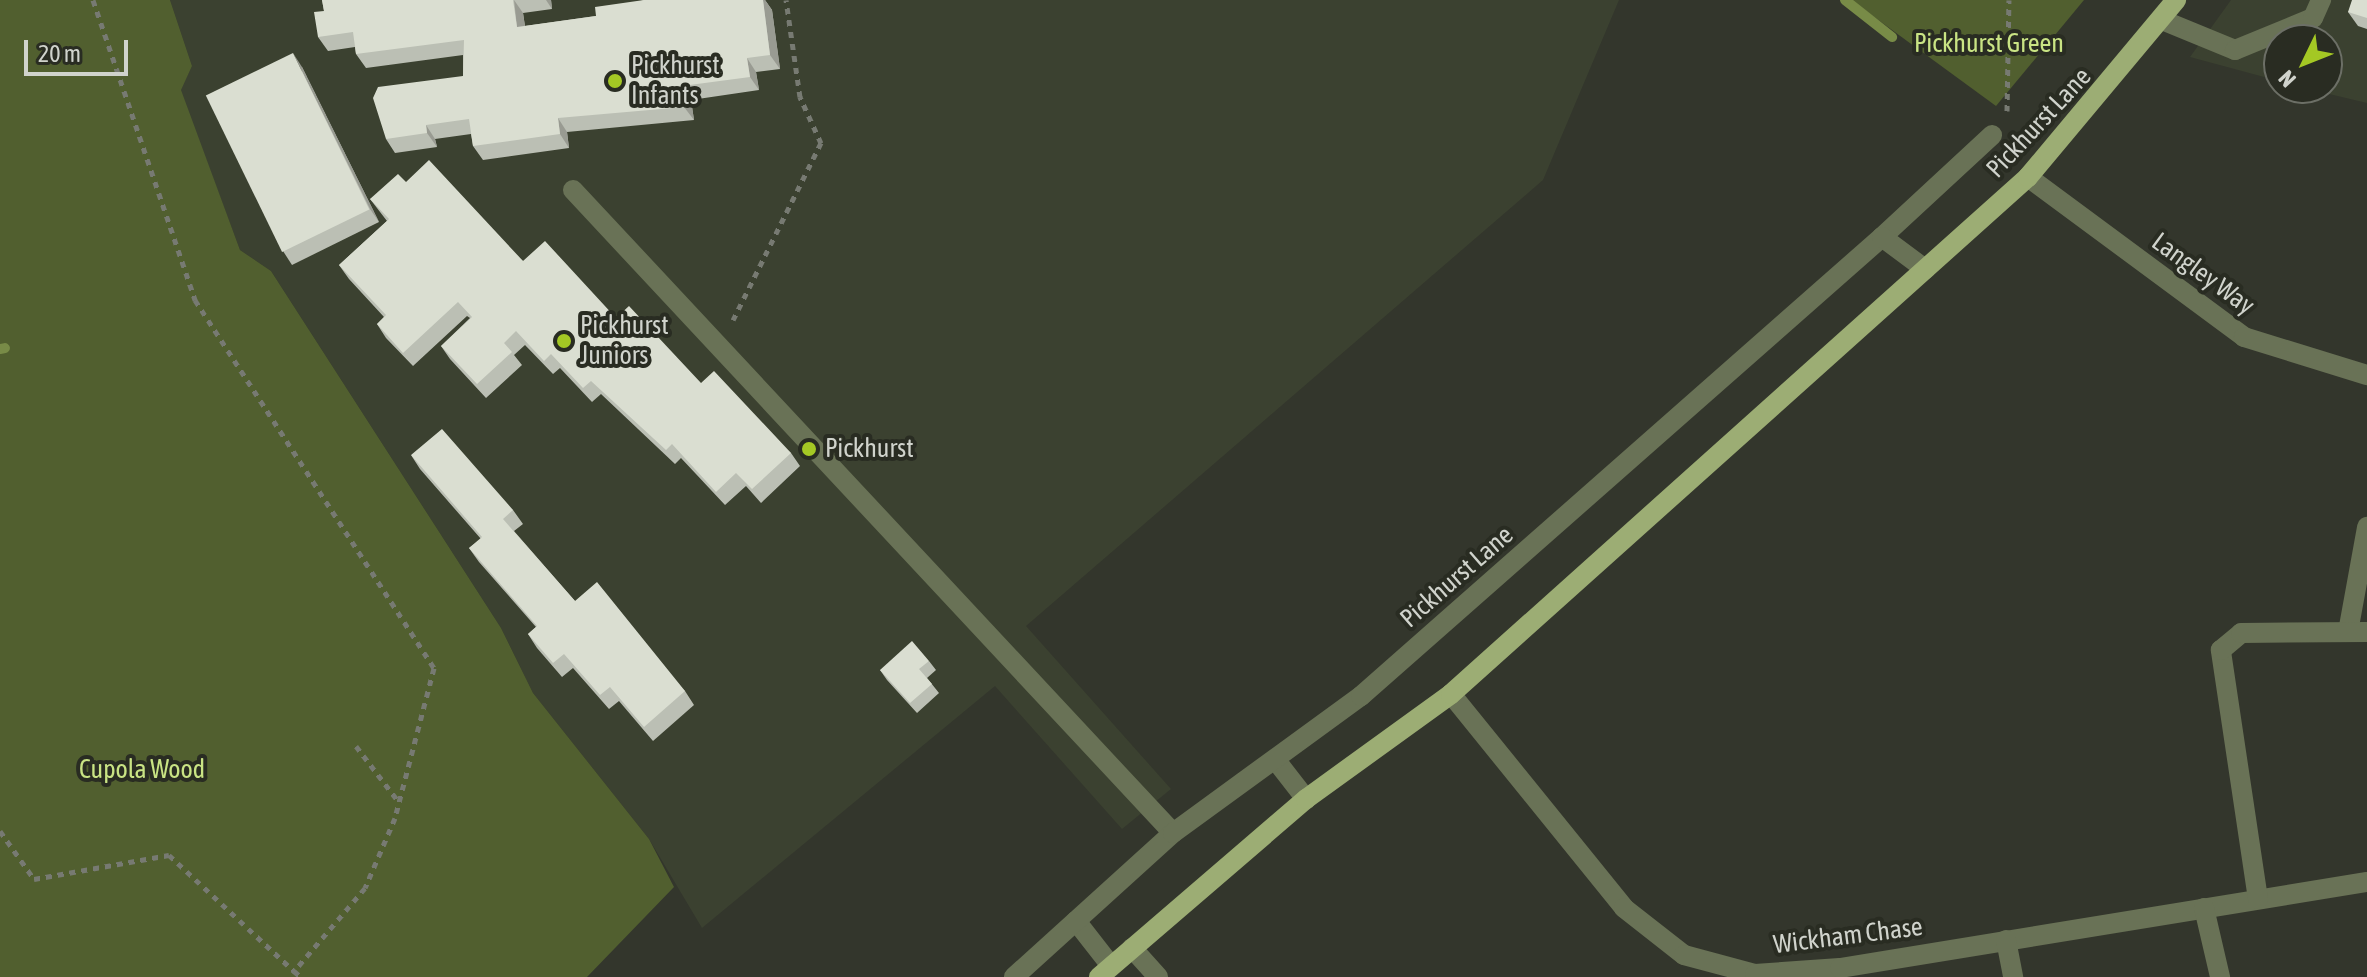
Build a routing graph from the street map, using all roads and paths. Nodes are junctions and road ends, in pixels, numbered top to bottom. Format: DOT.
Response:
graph roads {
  1 [pos="93,0"];
  2 [pos="786,0"];
  3 [pos="2176,0"];
  4 [pos="2321,0"];
  5 [pos="2008,1"];
  6 [pos="2162,20"];
  7 [pos="1992,135"];
  8 [pos="2028,177"];
  9 [pos="573,190"];
  10 [pos="1882,237"];
  11 [pos="1925,269"];
  12 [pos="719,347"];
  13 [pos="2367,375"];
  14 [pos="2367,527"];
  15 [pos="2358,632"];
  16 [pos="1451,694"];
  17 [pos="356,746"];
  18 [pos="1278,763"];
  19 [pos="1306,799"];
  20 [pos="399,802"];
  21 [pos="0,831"];
  22 [pos="1173,833"];
  23 [pos="2367,882"];
  24 [pos="2258,899"];
  25 [pos="2204,908"];
  26 [pos="1076,921"];
  27 [pos="2006,940"];
  28 [pos="1132,948"];
  29 [pos="294,971"];
  30 [pos="1105,972"];
  31 [pos="1798,974"];
  32 [pos="301,977"];
  33 [pos="1014,977"];
  34 [pos="1158,977"];
  35 [pos="2013,977"];
  36 [pos="2220,977"];
  1 -- 20 [label="path"];
  2 -- 12 [label="path"];
  3 -- 6 [label="main road, Pickhurst Lane"];
  4 -- 6 [label="street"];
  5 -- 7 [label="path"];
  6 -- 8 [label="main road, Pickhurst Lane"];
  7 -- 10 [label="street, Pickhurst Lane"];
  8 -- 11 [label="main road, Pickhurst Lane"];
  8 -- 13 [label="street, Langley Way"];
  9 -- 12 [label="street"];
  10 -- 11 [label="street"];
  10 -- 18 [label="street, Pickhurst Lane"];
  11 -- 16 [label="main road, Pickhurst Lane"];
  12 -- 22 [label="street"];
  14 -- 15 [label="street"];
  15 -- 24 [label="street"];
  16 -- 19 [label="main road, Pickhurst Lane"];
  16 -- 31 [label="street, Wickham Chase"];
  17 -- 20 [label="path"];
  18 -- 19 [label="street"];
  18 -- 22 [label="street, Pickhurst Lane"];
  19 -- 28 [label="main road, Pickhurst Lane"];
  20 -- 29 [label="path"];
  21 -- 29 [label="path"];
  22 -- 26 [label="street, Pickhurst Lane"];
  23 -- 24 [label="street, Wickham Chase"];
  24 -- 25 [label="street, Wickham Chase"];
  25 -- 27 [label="street, Wickham Chase"];
  25 -- 36 [label="street"];
  26 -- 30 [label="street"];
  26 -- 33 [label="street, Pickhurst Lane"];
  27 -- 31 [label="street, Wickham Chase"];
  27 -- 35 [label="street"];
  28 -- 30 [label="main road, Pickhurst Lane"];
  28 -- 34 [label="street"];
  29 -- 32 [label="path"];
}
